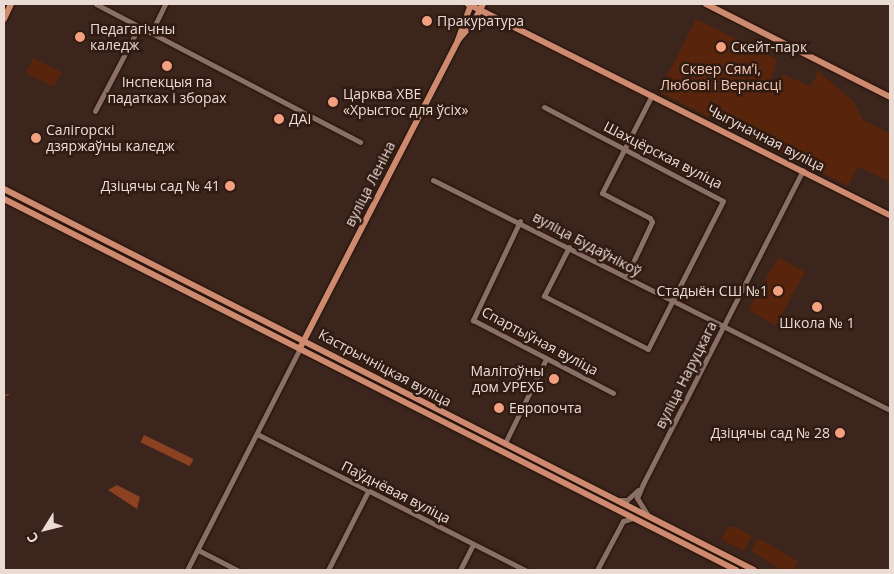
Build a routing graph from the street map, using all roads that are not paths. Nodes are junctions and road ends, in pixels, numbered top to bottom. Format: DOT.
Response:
graph roads {
  1 [pos="11,4"];
  2 [pos="96,4"];
  3 [pos="165,4"];
  4 [pos="470,4"];
  5 [pos="706,4"];
  6 [pos="482,7"];
  7 [pos="4,19"];
  8 [pos="140,27"];
  9 [pos="150,32"];
  10 [pos="458,40"];
  11 [pos="652,95"];
  12 [pos="890,97"];
  13 [pos="544,107"];
  14 [pos="95,111"];
  15 [pos="360,142"];
  16 [pos="625,149"];
  17 [pos="803,170"];
  18 [pos="433,180"];
  19 [pos="4,189"];
  20 [pos="4,199"];
  21 [pos="890,215"];
  22 [pos="520,221"];
  23 [pos="568,248"];
  24 [pos="626,277"];
  25 [pos="673,300"];
  26 [pos="724,326"];
  27 [pos="304,340"];
  28 [pos="300,348"];
  29 [pos="546,359"];
  30 [pos="613,393"];
  31 [pos="890,410"];
  32 [pos="257,434"];
  33 [pos="505,443"];
  34 [pos="643,484"];
  35 [pos="368,491"];
  36 [pos="610,498"];
  37 [pos="618,510"];
  38 [pos="650,517"];
  39 [pos="634,518"];
  40 [pos="623,521"];
  41 [pos="473,544"];
  42 [pos="198,550"];
  43 [pos="187,570"];
  44 [pos="237,570"];
  45 [pos="328,570"];
  46 [pos="460,570"];
  47 [pos="525,570"];
  48 [pos="597,570"];
  49 [pos="736,570"];
  50 [pos="754,570"];
  1 -- 7 [label="main road"];
  2 -- 8 [label="street"];
  3 -- 9 [label="street"];
  4 -- 6 [label="main road, Чыгуначная вуліца"];
  4 -- 10 [label="main road, вуліца Леніна"];
  5 -- 12 [label="main road"];
  6 -- 10 [label="main road, вуліца Леніна"];
  6 -- 11 [label="main road, Чыгуначная вуліца"];
  8 -- 9 [label="street"];
  8 -- 14 [label="street"];
  9 -- 15 [label="street"];
  10 -- 27 [label="main road, вуліца Леніна"];
  11 -- 16 [label="street"];
  11 -- 17 [label="main road, Чыгуначная вуліца"];
  13 -- 16 [label="street, Шахцёрская вуліца"];
  16 -- 24 [label="street"];
  16 -- 25 [label="street, Шахцёрская вуліца"];
  17 -- 21 [label="main road, Чыгуначная вуліца"];
  17 -- 26 [label="street, вуліца Наруцкага"];
  18 -- 22 [label="street, вуліца Будаўнікоў"];
  19 -- 27 [label="main road, Кастрычніцкая вуліца"];
  20 -- 28 [label="main road, Кастрычніцкая вуліца"];
  22 -- 23 [label="street, вуліца Будаўнікоў"];
  22 -- 29 [label="street, Спартыўная вуліца"];
  23 -- 24 [label="street, вуліца Будаўнікоў"];
  23 -- 25 [label="street"];
  24 -- 25 [label="street, вуліца Будаўнікоў"];
  25 -- 26 [label="street, вуліца Будаўнікоў"];
  26 -- 31 [label="street, вуліца Будаўнікоў"];
  26 -- 34 [label="street, вуліца Наруцкага"];
  27 -- 28 [label="main road, вуліца Леніна"];
  27 -- 33 [label="main road, Кастрычніцкая вуліца"];
  28 -- 32 [label="street"];
  28 -- 37 [label="main road, Кастрычніцкая вуліца"];
  29 -- 30 [label="street, Спартыўная вуліца"];
  29 -- 33 [label="street"];
  32 -- 35 [label="street, Паўднёвая вуліца"];
  32 -- 42 [label="street"];
  33 -- 36 [label="main road, Кастрычніцкая вуліца"];
  34 -- 36 [label="street"];
  34 -- 38 [label="street"];
  35 -- 41 [label="street, Паўднёвая вуліца"];
  35 -- 45 [label="street"];
  36 -- 38 [label="main road, Кастрычніцкая вуліца"];
  37 -- 39 [label="main road, Кастрычніцкая вуліца"];
  37 -- 40 [label="street"];
  38 -- 50 [label="main road, Кастрычніцкая вуліца"];
  39 -- 40 [label="street"];
  39 -- 49 [label="main road, Кастрычніцкая вуліца"];
  40 -- 48 [label="street"];
  41 -- 46 [label="street"];
  41 -- 47 [label="street, Паўднёвая вуліца"];
  42 -- 43 [label="street"];
  42 -- 44 [label="street"];
}
